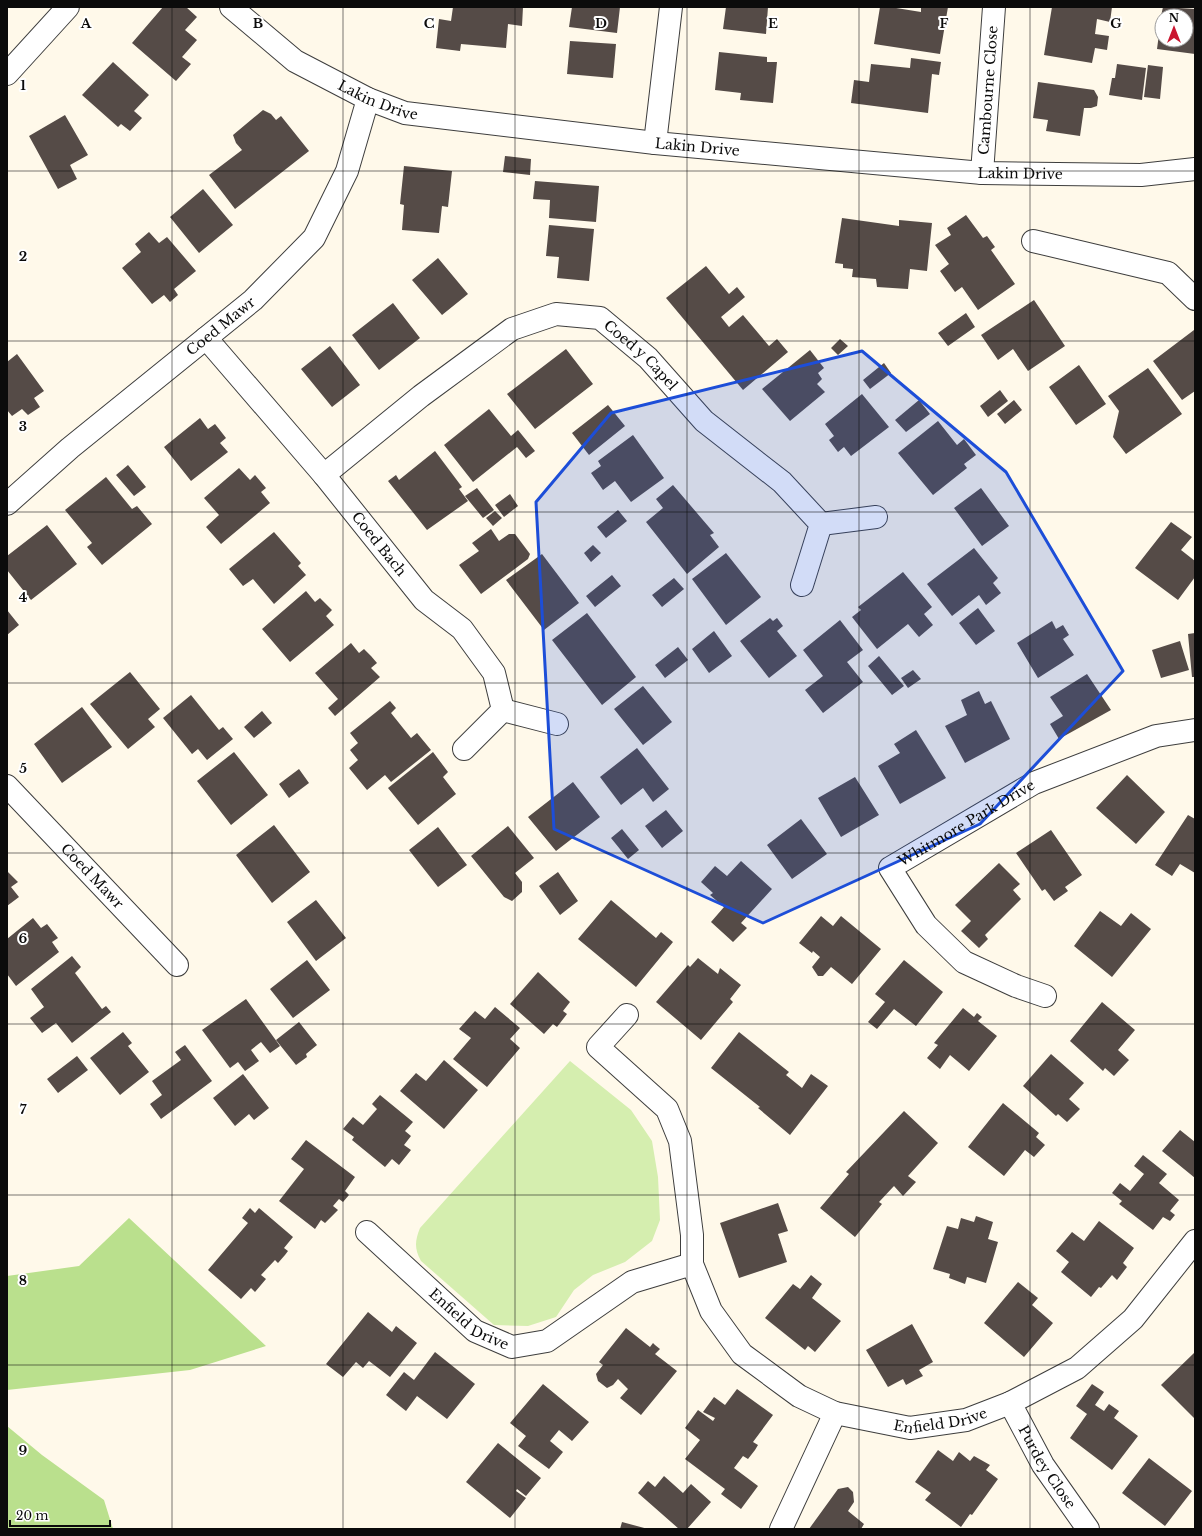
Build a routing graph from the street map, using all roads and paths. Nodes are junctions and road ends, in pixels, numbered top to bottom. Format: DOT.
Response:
graph roads {
  1 [pos="68,7"];
  2 [pos="232,7"];
  3 [pos="670,7"];
  4 [pos="994,7"];
  5 [pos="7,74"];
  6 [pos="368,99"];
  7 [pos="655,142"];
  8 [pos="1195,169"];
  9 [pos="982,173"];
  10 [pos="1033,241"];
  11 [pos="1195,299"];
  12 [pos="206,338"];
  13 [pos="324,475"];
  14 [pos="7,504"];
  15 [pos="876,517"];
  16 [pos="821,524"];
  17 [pos="802,585"];
  18 [pos="503,710"];
  19 [pos="557,724"];
  20 [pos="1195,730"];
  21 [pos="464,749"];
  22 [pos="7,786"];
  23 [pos="177,965"];
  24 [pos="1045,996"];
  25 [pos="627,1016"];
  26 [pos="367,1232"];
  27 [pos="1195,1241"];
  28 [pos="692,1264"];
  29 [pos="1010,1403"];
  30 [pos="835,1414"];
  31 [pos="781,1529"];
  32 [pos="1088,1529"];
  1 -- 5 [label="street"];
  2 -- 6 [label="street, Lakin Drive"];
  3 -- 7 [label="street"];
  4 -- 9 [label="street, Cambourne Close"];
  6 -- 7 [label="street, Lakin Drive"];
  6 -- 12 [label="street, Coed Mawr"];
  7 -- 9 [label="street, Lakin Drive"];
  8 -- 9 [label="street, Lakin Drive"];
  10 -- 11 [label="street"];
  12 -- 13 [label="street, Coed Bach"];
  12 -- 14 [label="street, Coed Mawr"];
  13 -- 16 [label="street, Coed y Capel"];
  13 -- 18 [label="street, Coed Bach"];
  15 -- 16 [label="street"];
  16 -- 17 [label="street"];
  18 -- 19 [label="street"];
  18 -- 21 [label="street"];
  20 -- 24 [label="street, Whitmore Park Drive"];
  22 -- 23 [label="street, Coed Mawr"];
  25 -- 28 [label="street, Enfield Drive"];
  26 -- 28 [label="street, Enfield Drive"];
  27 -- 29 [label="street, Enfield Drive"];
  28 -- 30 [label="street, Enfield Drive"];
  29 -- 30 [label="street, Enfield Drive"];
  29 -- 32 [label="street, Purdey Close"];
  30 -- 31 [label="street"];
}
